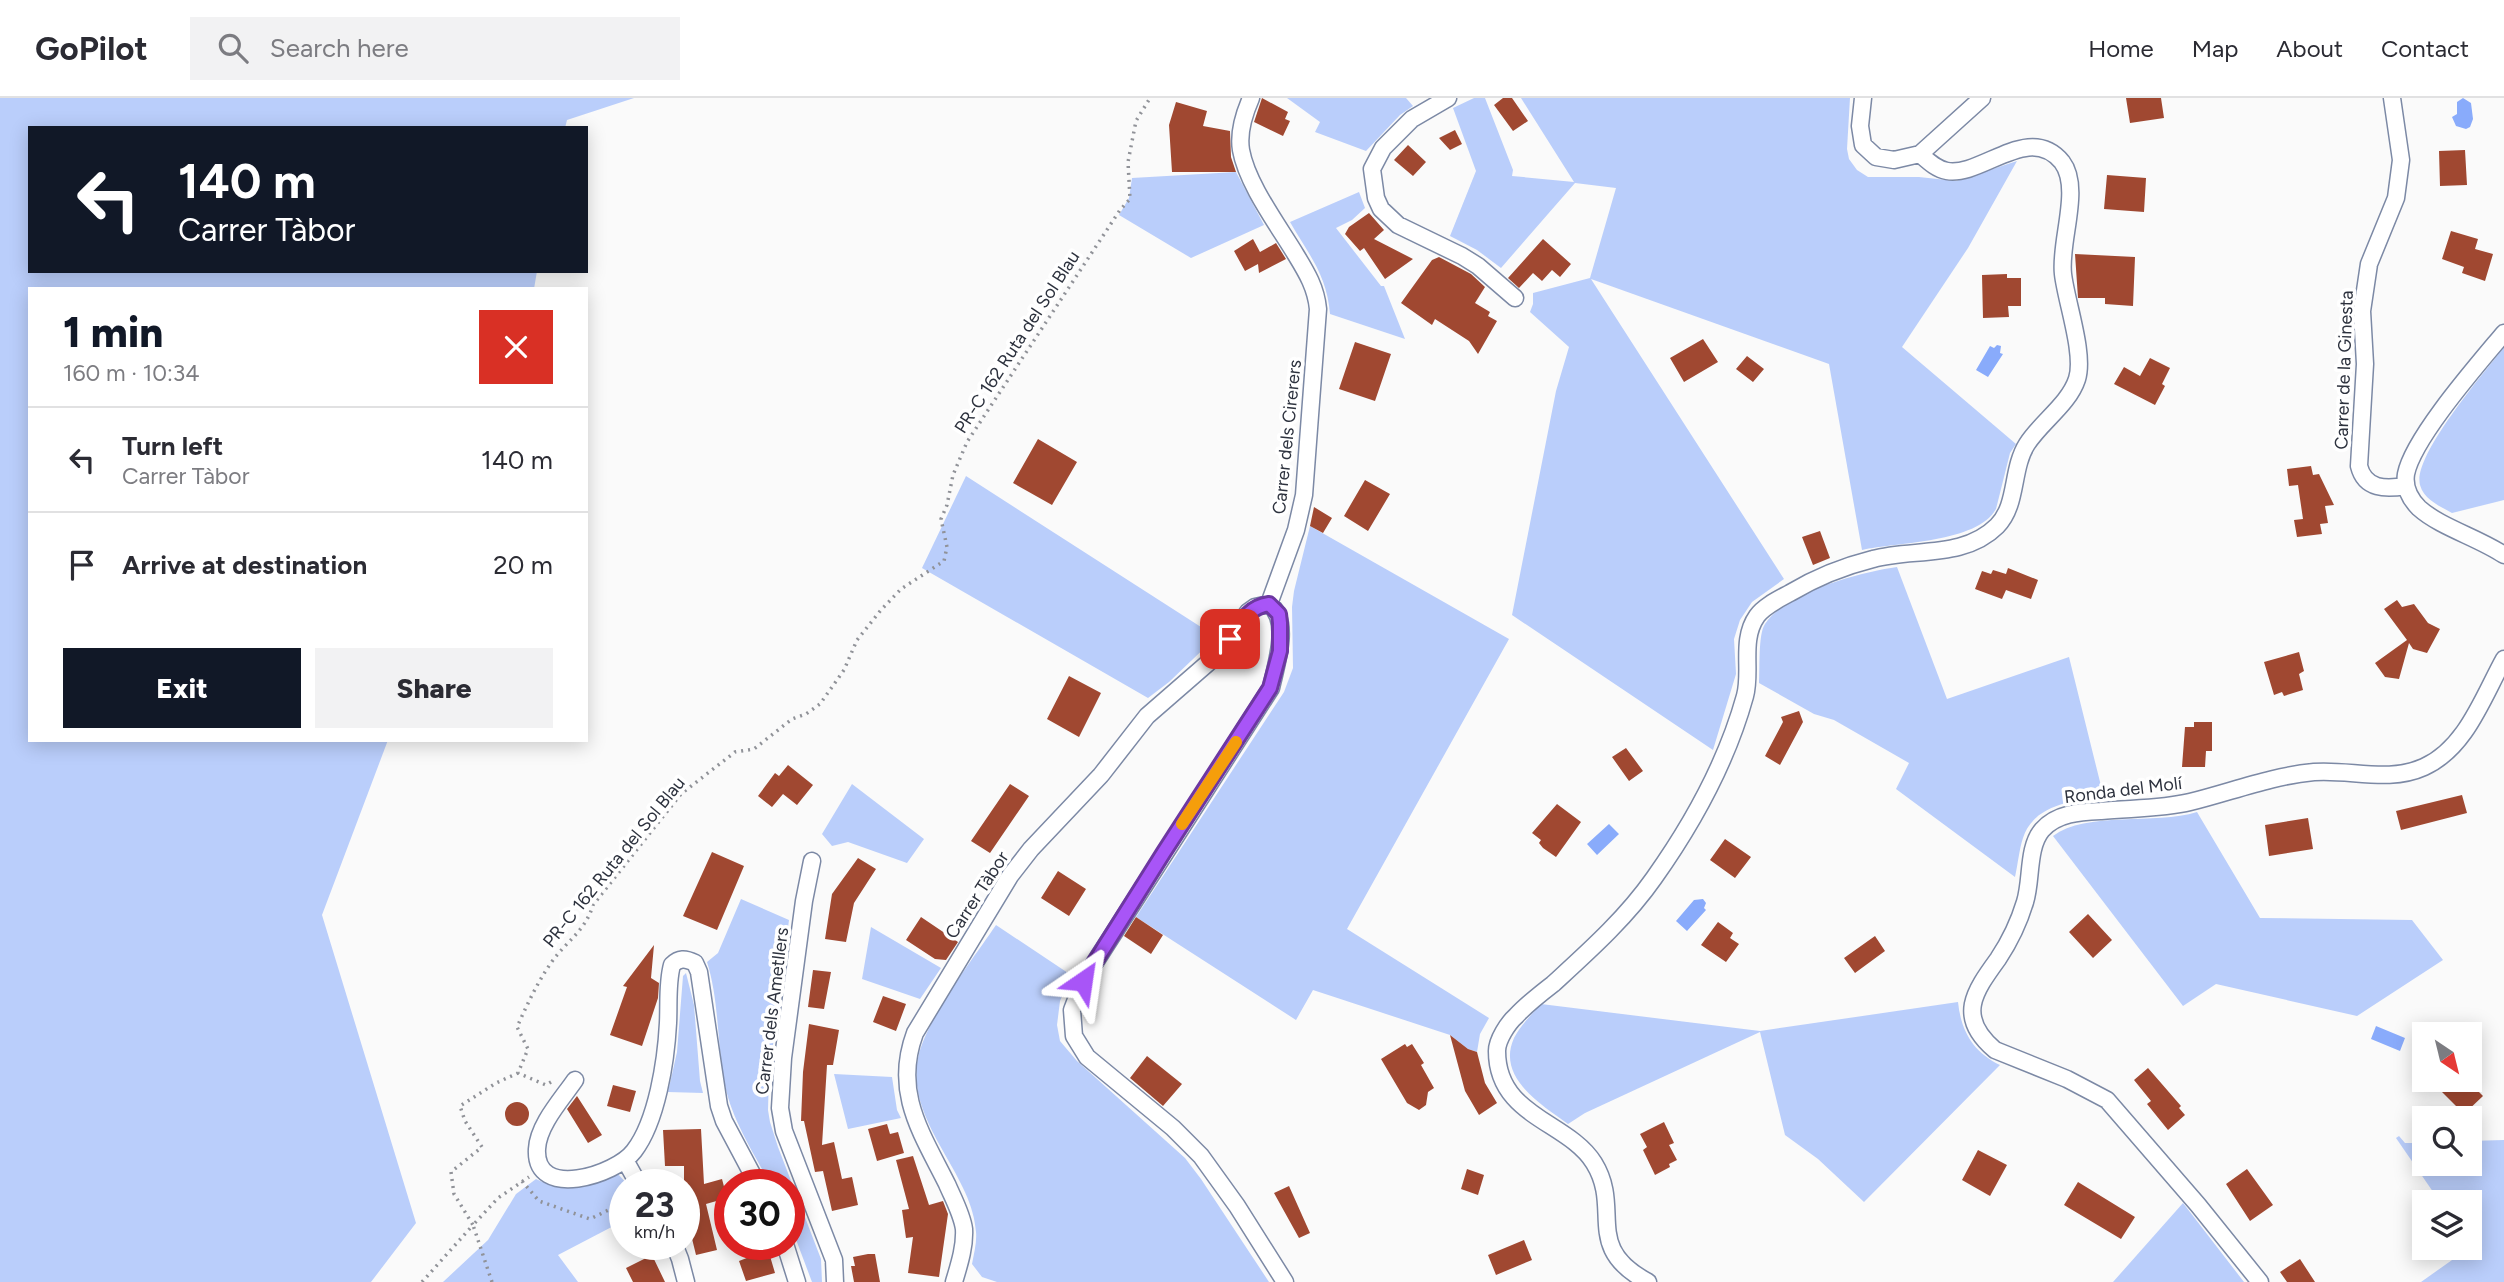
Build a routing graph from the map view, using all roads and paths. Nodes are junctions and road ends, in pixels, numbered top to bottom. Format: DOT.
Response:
graph roads {
  1 [pos="1150,98"];
  2 [pos="1251,98"];
  3 [pos="1448,98"];
  4 [pos="1863,98"];
  5 [pos="1982,98"];
  6 [pos="2392,98"];
  7 [pos="1920,154"];
  8 [pos="1515,298"];
  9 [pos="2504,333"];
  10 [pos="2406,486"];
  11 [pos="2504,555"];
  12 [pos="1269,604"];
  13 [pos="2504,659"];
  14 [pos="812,861"];
  15 [pos="518,1073"];
  16 [pos="575,1080"];
  17 [pos="625,1160"];
  18 [pos="542,1168"];
  19 [pos="630,1169"];
  20 [pos="750,1169"];
  21 [pos="522,1181"];
  22 [pos="609,1210"];
  23 [pos="473,1225"];
  24 [pos="679,1260"];
  25 [pos="790,1260"];
  26 [pos="422,1282"];
  27 [pos="492,1282"];
  28 [pos="686,1282"];
  29 [pos="797,1282"];
  30 [pos="835,1282"];
  31 [pos="954,1282"];
  32 [pos="1285,1282"];
  33 [pos="1648,1282"];
  34 [pos="2260,1282"];
  1 -- 15 [label="path, PR-C 162 Ruta del Sol Blau"];
  2 -- 12 [label="street, Carrer dels Cirerers"];
  3 -- 8 [label="street"];
  4 -- 7 [label="street"];
  5 -- 7 [label="street"];
  6 -- 10 [label="street, Carrer de la Ginesta"];
  7 -- 33 [label="street"];
  9 -- 10 [label="street"];
  10 -- 11 [label="street"];
  12 -- 31 [label="street, Carrer Tàbor"];
  12 -- 32 [label="street"];
  13 -- 34 [label="street, Ronda del Molí"];
  14 -- 30 [label="street, Carrer dels Ametllers"];
  15 -- 16 [label="path"];
  15 -- 23 [label="path"];
  16 -- 18 [label="street"];
  17 -- 18 [label="street"];
  17 -- 19 [label="street"];
  17 -- 20 [label="street"];
  18 -- 21 [label="path"];
  21 -- 22 [label="path"];
  21 -- 23 [label="path"];
  23 -- 26 [label="path"];
  23 -- 27 [label="path"];
  24 -- 28 [label="street"];
  25 -- 29 [label="street"];
}
